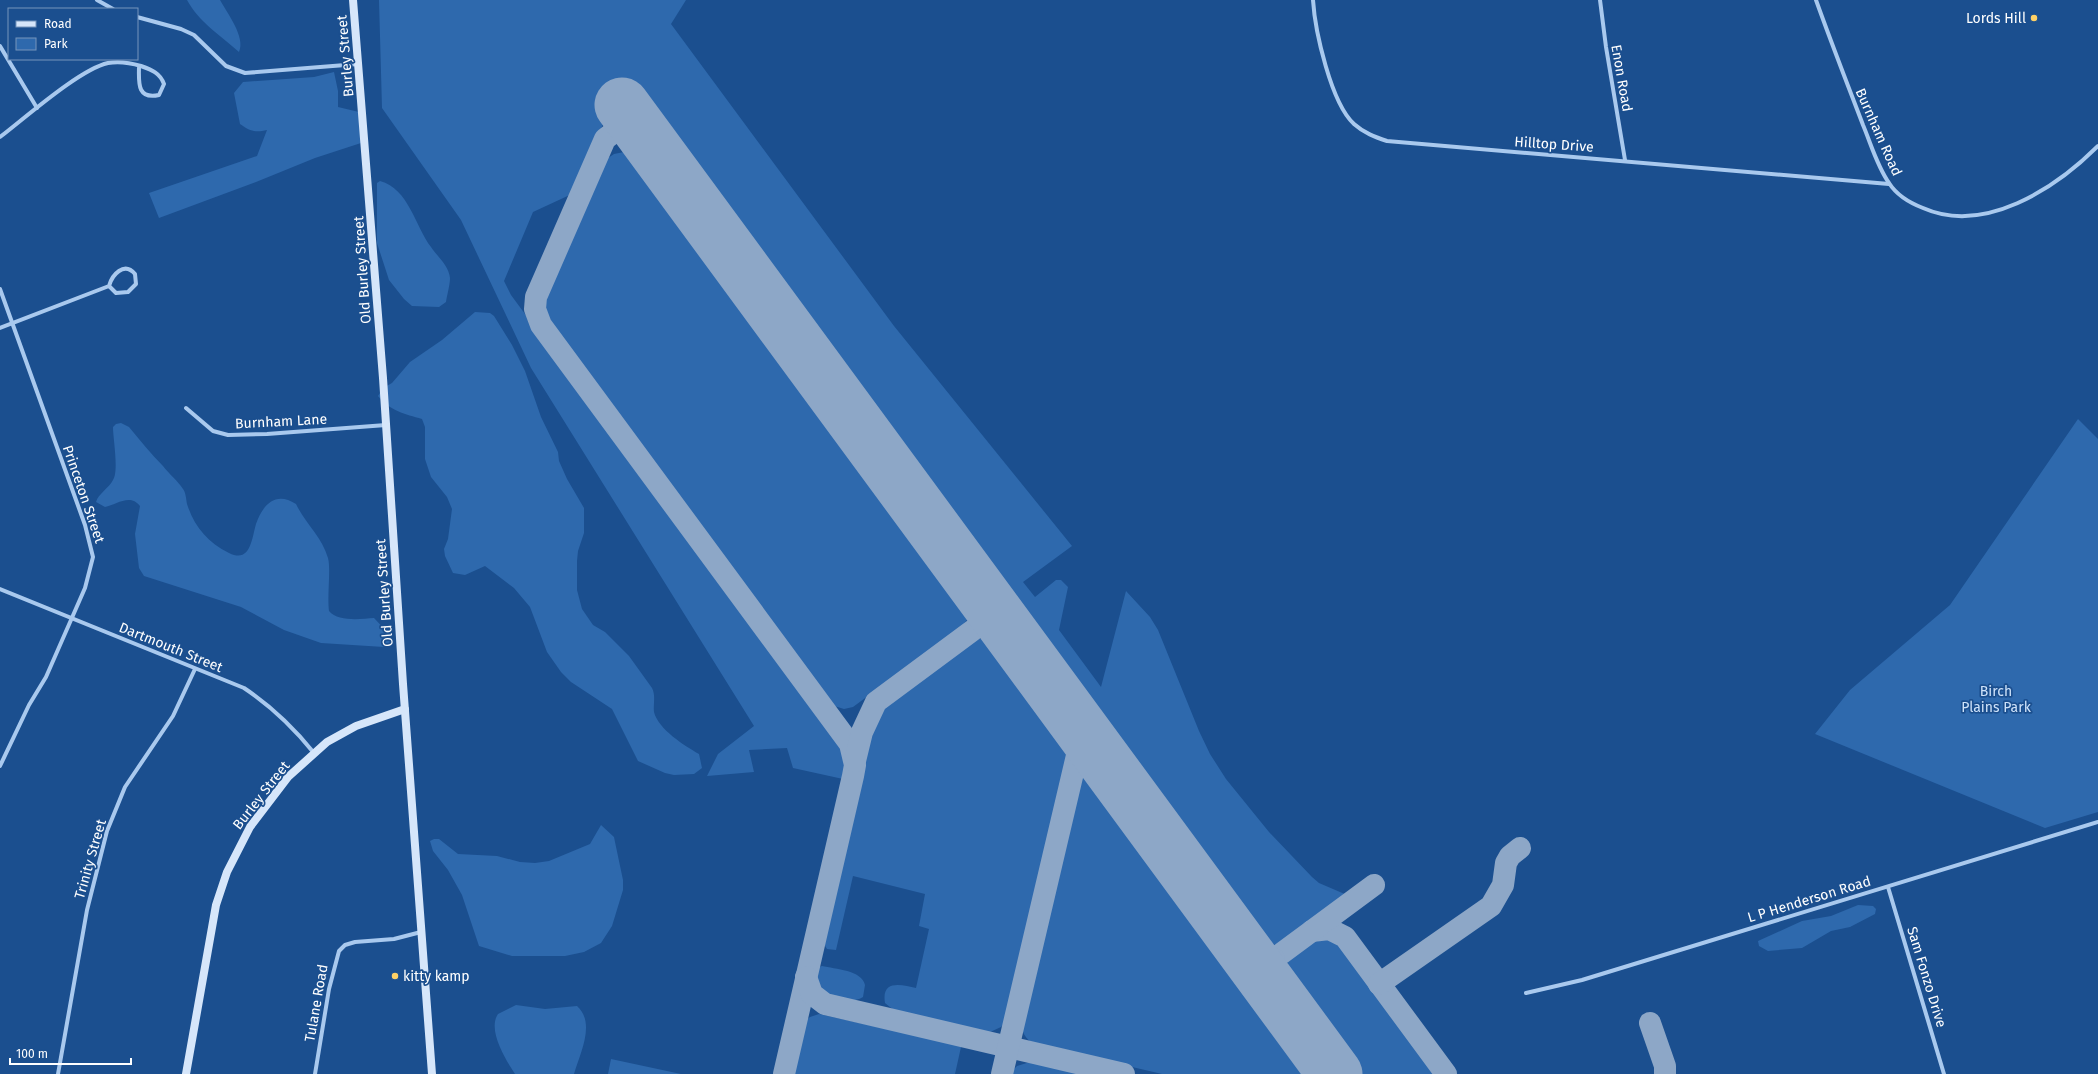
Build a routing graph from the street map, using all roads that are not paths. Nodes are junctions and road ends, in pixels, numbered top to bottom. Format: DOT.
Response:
graph roads {
  1 [pos="97,0"];
  2 [pos="353,0"];
  3 [pos="1313,0"];
  4 [pos="1600,0"];
  5 [pos="1816,0"];
  6 [pos="111,8"];
  7 [pos="138,17"];
  8 [pos="0,46"];
  9 [pos="8,59"];
  10 [pos="8,60"];
  11 [pos="358,64"];
  12 [pos="139,66"];
  13 [pos="37,108"];
  14 [pos="362,110"];
  15 [pos="0,137"];
  16 [pos="2098,146"];
  17 [pos="1625,160"];
  18 [pos="1889,184"];
  19 [pos="108,286"];
  20 [pos="0,289"];
  21 [pos="13,324"];
  22 [pos="0,328"];
  23 [pos="186,408"];
  24 [pos="386,425"];
  25 [pos="0,589"];
  26 [pos="72,618"];
  27 [pos="195,669"];
  28 [pos="405,709"];
  29 [pos="314,753"];
  30 [pos="0,766"];
  31 [pos="2098,822"];
  32 [pos="1888,887"];
  33 [pos="422,932"];
  34 [pos="1526,993"];
  35 [pos="58,1074"];
  36 [pos="186,1074"];
  37 [pos="315,1074"];
  38 [pos="432,1074"];
  39 [pos="1944,1074"];
  1 -- 6 [label="street"];
  2 -- 11 [label="main road, Burley Street"];
  3 -- 17 [label="street, Hilltop Drive"];
  4 -- 17 [label="street, Enon Road"];
  5 -- 18 [label="street, Burnham Road"];
  7 -- 11 [label="street"];
  8 -- 9 [label="street"];
  10 -- 13 [label="street"];
  11 -- 14 [label="main road, Burley Street"];
  12 -- 12 [label="street"];
  12 -- 13 [label="street"];
  13 -- 15 [label="street"];
  14 -- 24 [label="main road, Old Burley Street"];
  16 -- 18 [label="street, Burnham Road"];
  17 -- 18 [label="street, Hilltop Drive"];
  19 -- 19 [label="street"];
  19 -- 21 [label="street"];
  20 -- 21 [label="street, Princeton Street"];
  21 -- 22 [label="street"];
  21 -- 26 [label="street, Princeton Street"];
  23 -- 24 [label="street, Burnham Lane"];
  24 -- 28 [label="main road, Old Burley Street"];
  25 -- 26 [label="street, Dartmouth Street"];
  26 -- 27 [label="street, Dartmouth Street"];
  26 -- 30 [label="street, Princeton Street"];
  27 -- 29 [label="street, Dartmouth Street"];
  27 -- 35 [label="street, Trinity Street"];
  28 -- 29 [label="main road, Burley Street"];
  28 -- 33 [label="main road, Old Burley Street"];
  29 -- 36 [label="main road, Burley Street"];
  31 -- 32 [label="street, L P Henderson Road"];
  32 -- 34 [label="street, L P Henderson Road"];
  32 -- 39 [label="street, Sam Fonzo Drive"];
  33 -- 37 [label="street, Tulane Road"];
  33 -- 38 [label="main road, Old Burley Street"];
}
